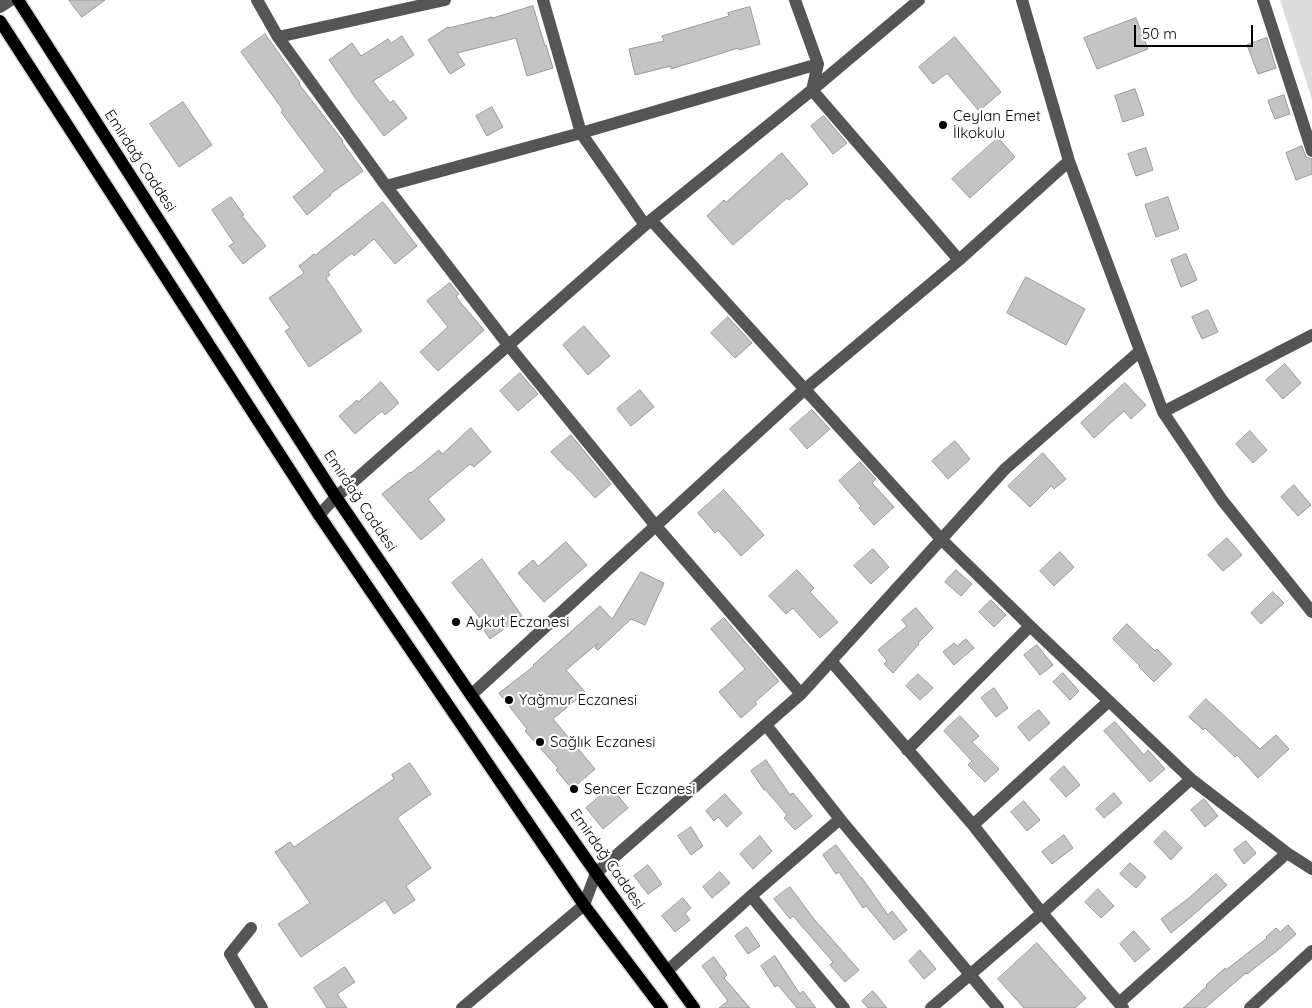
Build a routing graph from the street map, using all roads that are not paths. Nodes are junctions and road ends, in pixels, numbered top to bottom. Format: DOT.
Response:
graph roads {
  1 [pos="11,0"];
  2 [pos="18,0"];
  3 [pos="257,0"];
  4 [pos="445,0"];
  5 [pos="542,0"];
  6 [pos="795,0"];
  7 [pos="919,0"];
  8 [pos="1022,0"];
  9 [pos="1263,0"];
  10 [pos="0,7"];
  11 [pos="0,20"];
  12 [pos="278,36"];
  13 [pos="818,64"];
  14 [pos="812,90"];
  15 [pos="581,133"];
  16 [pos="1312,151"];
  17 [pos="1069,161"];
  18 [pos="386,186"];
  19 [pos="648,223"];
  20 [pos="959,260"];
  21 [pos="1312,334"];
  22 [pos="509,346"];
  23 [pos="1140,351"];
  24 [pos="805,388"];
  25 [pos="1163,412"];
  26 [pos="336,497"];
  27 [pos="318,515"];
  28 [pos="655,526"];
  29 [pos="941,539"];
  30 [pos="1312,612"];
  31 [pos="1030,626"];
  32 [pos="831,661"];
  33 [pos="801,694"];
  34 [pos="471,695"];
  35 [pos="1109,701"];
  36 [pos="766,725"];
  37 [pos="907,750"];
  38 [pos="1191,779"];
  39 [pos="840,819"];
  40 [pos="973,825"];
  41 [pos="1287,853"];
  42 [pos="1312,869"];
  43 [pos="596,873"];
  44 [pos="750,896"];
  45 [pos="584,905"];
  46 [pos="1042,912"];
  47 [pos="251,928"];
  48 [pos="1312,951"];
  49 [pos="666,971"];
  50 [pos="969,975"];
  51 [pos="1121,1005"];
  52 [pos="262,1008"];
  53 [pos="462,1008"];
  54 [pos="662,1008"];
  55 [pos="694,1008"];
  56 [pos="844,1008"];
  57 [pos="931,1008"];
  58 [pos="998,1008"];
  59 [pos="1250,1008"];
  1 -- 10 [label="street"];
  2 -- 26 [label="main road, Emirdağ Caddesi"];
  3 -- 12 [label="street"];
  4 -- 12 [label="street"];
  5 -- 15 [label="street"];
  6 -- 13 [label="street"];
  7 -- 14 [label="street"];
  8 -- 17 [label="street"];
  9 -- 16 [label="street"];
  11 -- 27 [label="main road"];
  12 -- 18 [label="street"];
  13 -- 14 [label="street"];
  13 -- 15 [label="street"];
  14 -- 19 [label="street"];
  14 -- 20 [label="street"];
  15 -- 18 [label="street"];
  15 -- 19 [label="street"];
  17 -- 20 [label="street"];
  17 -- 23 [label="street"];
  18 -- 22 [label="street"];
  19 -- 22 [label="street"];
  19 -- 24 [label="street"];
  20 -- 24 [label="street"];
  21 -- 25 [label="street"];
  22 -- 26 [label="street"];
  22 -- 28 [label="street"];
  23 -- 25 [label="street"];
  23 -- 29 [label="street"];
  24 -- 28 [label="street"];
  24 -- 29 [label="street"];
  25 -- 30 [label="street"];
  26 -- 27 [label="street"];
  26 -- 34 [label="main road, Emirdağ Caddesi"];
  27 -- 45 [label="main road"];
  28 -- 33 [label="street"];
  28 -- 34 [label="street"];
  29 -- 31 [label="street"];
  29 -- 32 [label="street"];
  31 -- 35 [label="street"];
  31 -- 37 [label="street"];
  32 -- 33 [label="street"];
  32 -- 37 [label="street"];
  33 -- 36 [label="street"];
  34 -- 43 [label="main road, Emirdağ Caddesi"];
  35 -- 38 [label="street"];
  35 -- 40 [label="street"];
  36 -- 39 [label="street"];
  36 -- 43 [label="street"];
  37 -- 40 [label="street"];
  38 -- 41 [label="street"];
  38 -- 46 [label="street"];
  39 -- 44 [label="street"];
  39 -- 50 [label="street"];
  40 -- 46 [label="street"];
  41 -- 42 [label="street"];
  41 -- 51 [label="street"];
  43 -- 45 [label="street"];
  43 -- 49 [label="main road, Emirdağ Caddesi"];
  44 -- 49 [label="street"];
  44 -- 56 [label="street"];
  45 -- 53 [label="street"];
  45 -- 54 [label="main road"];
  46 -- 50 [label="street"];
  46 -- 51 [label="street"];
  47 -- 52 [label="street"];
  48 -- 59 [label="street"];
  49 -- 55 [label="main road, Emirdağ Caddesi"];
  50 -- 57 [label="street"];
  50 -- 58 [label="street"];
}
